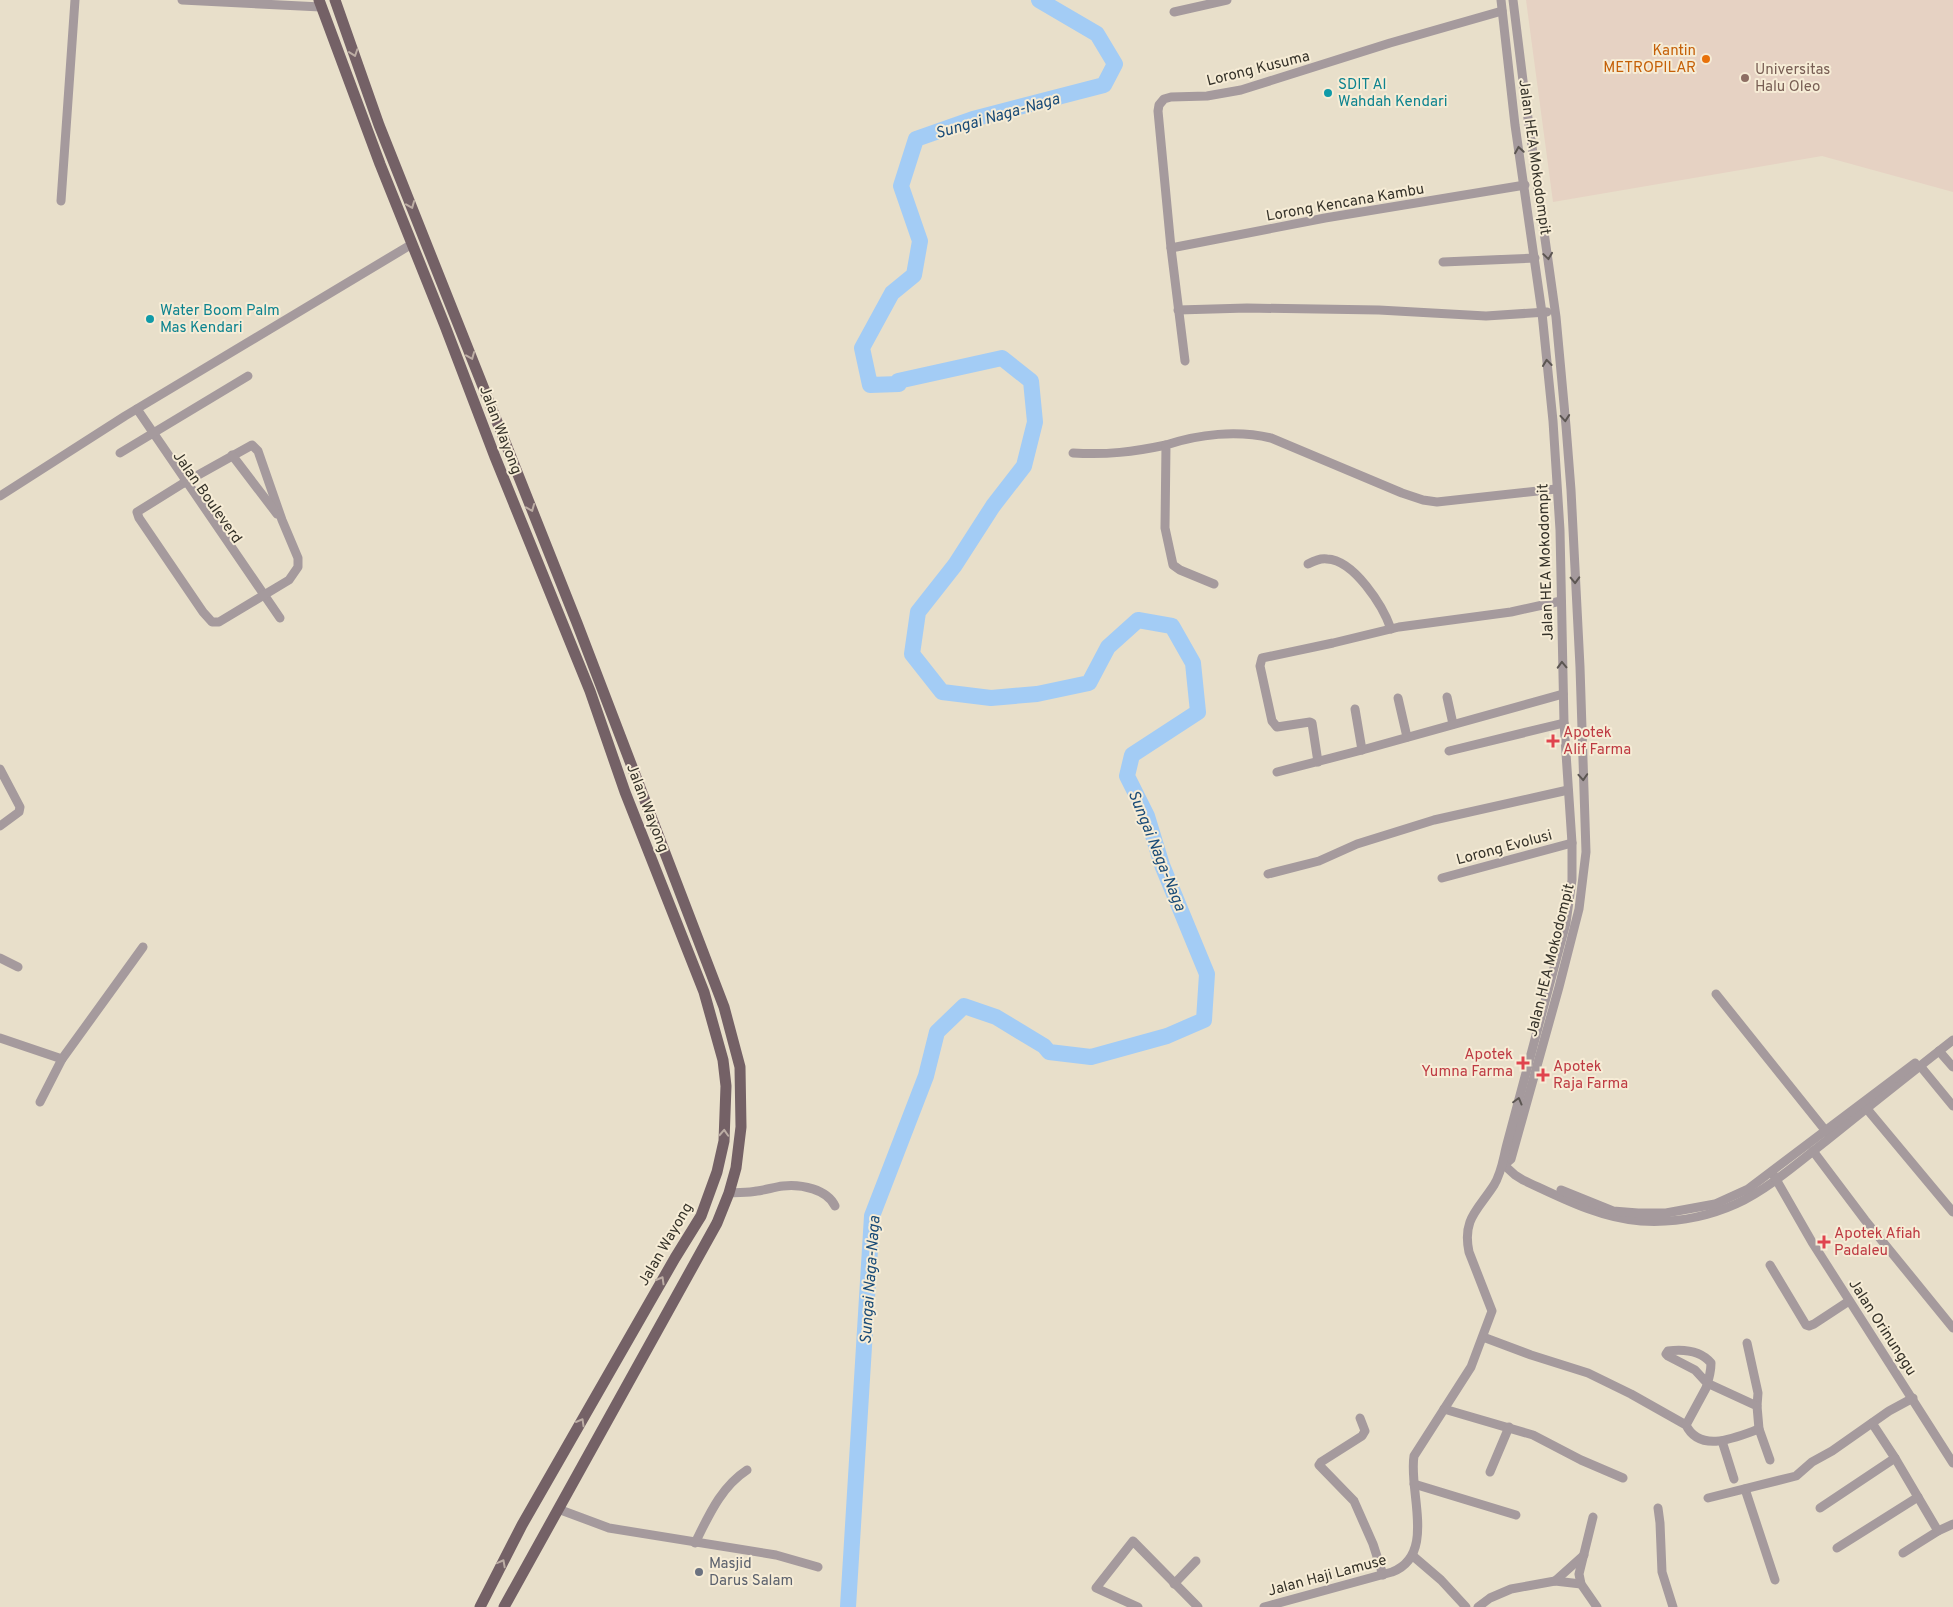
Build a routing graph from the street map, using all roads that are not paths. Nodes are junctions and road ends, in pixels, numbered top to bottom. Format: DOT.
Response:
graph roads {
  1 [pos="75,0"];
  2 [pos="182,0"];
  3 [pos="335,0"];
  4 [pos="1227,0"];
  5 [pos="1501,0"];
  6 [pos="1513,0"];
  7 [pos="320,3"];
  8 [pos="1502,11"];
  9 [pos="1174,12"];
  10 [pos="1521,65"];
  11 [pos="1508,67"];
  12 [pos="1525,185"];
  13 [pos="61,201"];
  14 [pos="412,244"];
  15 [pos="1171,248"];
  16 [pos="1535,258"];
  17 [pos="1443,262"];
  18 [pos="1178,310"];
  19 [pos="1555,311"];
  20 [pos="1542,312"];
  21 [pos="1185,361"];
  22 [pos="248,376"];
  23 [pos="134,410"];
  24 [pos="152,434"];
  25 [pos="1166,445"];
  26 [pos="120,453"];
  27 [pos="1073,453"];
  28 [pos="232,455"];
  29 [pos="184,483"];
  30 [pos="1556,489"];
  31 [pos="0,496"];
  32 [pos="282,520"];
  33 [pos="1573,528"];
  34 [pos="1560,530"];
  35 [pos="1308,564"];
  36 [pos="1214,584"];
  37 [pos="263,597"];
  38 [pos="1562,601"];
  39 [pos="1577,617"];
  40 [pos="280,618"];
  41 [pos="1562,618"];
  42 [pos="1390,629"];
  43 [pos="1564,694"];
  44 [pos="1447,697"];
  45 [pos="1398,698"];
  46 [pos="1355,708"];
  47 [pos="1564,723"];
  48 [pos="1453,724"];
  49 [pos="1407,737"];
  50 [pos="1362,750"];
  51 [pos="1449,751"];
  52 [pos="1318,762"];
  53 [pos="0,770"];
  54 [pos="1277,772"];
  55 [pos="1568,790"];
  56 [pos="0,826"];
  57 [pos="1572,843"];
  58 [pos="1268,874"];
  59 [pos="1442,878"];
  60 [pos="143,947"];
  61 [pos="0,958"];
  62 [pos="18,967"];
  63 [pos="1716,994"];
  64 [pos="0,1038"];
  65 [pos="1951,1039"];
  66 [pos="1939,1051"];
  67 [pos="62,1059"];
  68 [pos="1921,1066"];
  69 [pos="1953,1067"];
  70 [pos="40,1102"];
  71 [pos="1953,1106"];
  72 [pos="1867,1109"];
  73 [pos="1828,1134"];
  74 [pos="1813,1151"];
  75 [pos="1504,1165"];
  76 [pos="1774,1175"];
  77 [pos="729,1193"];
  78 [pos="835,1206"];
  79 [pos="1953,1212"];
  80 [pos="1770,1265"];
  81 [pos="1849,1301"];
  82 [pos="1953,1328"];
  83 [pos="1483,1336"];
  84 [pos="1747,1343"];
  85 [pos="1707,1383"];
  86 [pos="1912,1398"];
  87 [pos="1757,1406"];
  88 [pos="1444,1409"];
  89 [pos="1360,1418"];
  90 [pos="1872,1423"];
  91 [pos="1686,1425"];
  92 [pos="1509,1427"];
  93 [pos="1759,1429"];
  94 [pos="1722,1441"];
  95 [pos="1895,1458"];
  96 [pos="1770,1460"];
  97 [pos="1953,1463"];
  98 [pos="747,1470"];
  99 [pos="1490,1472"];
  100 [pos="1624,1478"];
  101 [pos="1734,1479"];
  102 [pos="1414,1484"];
  103 [pos="1745,1489"];
  104 [pos="1918,1497"];
  105 [pos="1708,1498"];
  106 [pos="1658,1508"];
  107 [pos="1820,1508"];
  108 [pos="558,1509"];
  109 [pos="1516,1515"];
  110 [pos="1593,1517"];
  111 [pos="1953,1524"];
  112 [pos="1938,1531"];
  113 [pos="696,1543"];
  114 [pos="1838,1548"];
  115 [pos="1903,1553"];
  116 [pos="1584,1554"];
  117 [pos="1413,1556"];
  118 [pos="1196,1560"];
  119 [pos="818,1567"];
  120 [pos="1383,1575"];
  121 [pos="1775,1580"];
  122 [pos="1555,1581"];
  123 [pos="1174,1584"];
  124 [pos="1581,1584"];
  125 [pos="480,1607"];
  126 [pos="504,1607"];
  127 [pos="1138,1607"];
  128 [pos="1198,1607"];
  129 [pos="1264,1607"];
  130 [pos="1466,1607"];
  131 [pos="1478,1607"];
  132 [pos="1597,1607"];
  133 [pos="1673,1607"];
  1 -- 13 [label="street"];
  2 -- 7 [label="street"];
  3 -- 77 [label="main road, Jalan Wayong, one-way"];
  4 -- 9 [label="street"];
  5 -- 8 [label="street, Jalan HEA Mokodompit"];
  6 -- 10 [label="street, Jalan HEA Mokodompit"];
  7 -- 14 [label="main road, Jalan Wayong"];
  8 -- 11 [label="street, Jalan HEA Mokodompit"];
  8 -- 15 [label="street, Lorong Kusuma"];
  10 -- 11 [label="street"];
  10 -- 19 [label="street, Jalan HEA Mokodompit, one-way"];
  12 -- 11 [label="street, Jalan HEA Mokodompit, one-way"];
  12 -- 15 [label="street, Lorong Kencana Kambu"];
  12 -- 16 [label="street, Jalan HEA Mokodompit"];
  14 -- 23 [label="street"];
  125 -- 14 [label="main road, Jalan Wayong, one-way"];
  15 -- 18 [label="street"];
  16 -- 17 [label="street"];
  16 -- 20 [label="street, Jalan HEA Mokodompit"];
  18 -- 20 [label="street"];
  18 -- 21 [label="street"];
  19 -- 20 [label="street"];
  19 -- 33 [label="street, Jalan HEA Mokodompit, one-way"];
  30 -- 20 [label="street, Jalan HEA Mokodompit, one-way"];
  22 -- 24 [label="street"];
  23 -- 24 [label="street, Jalan Bouleverd"];
  23 -- 31 [label="street"];
  24 -- 26 [label="street"];
  24 -- 29 [label="street, Jalan Bouleverd"];
  25 -- 27 [label="street"];
  25 -- 30 [label="street"];
  25 -- 36 [label="street"];
  28 -- 29 [label="street"];
  28 -- 32 [label="street"];
  28 -- 32 [label="street"];
  29 -- 37 [label="street, Jalan Bouleverd"];
  29 -- 37 [label="street"];
  30 -- 34 [label="street, Jalan HEA Mokodompit"];
  32 -- 37 [label="street"];
  33 -- 34 [label="street"];
  33 -- 39 [label="street, Jalan HEA Mokodompit, one-way"];
  34 -- 38 [label="street, Jalan HEA Mokodompit"];
  35 -- 42 [label="street"];
  37 -- 40 [label="street, Jalan Bouleverd"];
  38 -- 41 [label="street, Jalan HEA Mokodompit"];
  38 -- 42 [label="street"];
  39 -- 41 [label="street"];
  39 -- 75 [label="street, Jalan HEA Mokodompit, one-way"];
  43 -- 41 [label="street, Jalan HEA Mokodompit, one-way"];
  42 -- 52 [label="street"];
  43 -- 47 [label="street, Jalan HEA Mokodompit"];
  43 -- 48 [label="street"];
  44 -- 48 [label="street"];
  45 -- 49 [label="street"];
  46 -- 50 [label="street"];
  47 -- 51 [label="street"];
  47 -- 55 [label="street, Jalan HEA Mokodompit"];
  48 -- 49 [label="street"];
  49 -- 50 [label="street"];
  50 -- 52 [label="street"];
  52 -- 54 [label="street"];
  53 -- 56 [label="street"];
  55 -- 57 [label="street, Jalan HEA Mokodompit"];
  55 -- 58 [label="street"];
  57 -- 59 [label="street, Lorong Evolusi"];
  75 -- 57 [label="street, Jalan HEA Mokodompit, one-way"];
  60 -- 67 [label="street"];
  61 -- 62 [label="street"];
  63 -- 73 [label="street"];
  64 -- 67 [label="street"];
  65 -- 66 [label="street"];
  65 -- 73 [label="street"];
  66 -- 68 [label="street"];
  66 -- 69 [label="street"];
  67 -- 70 [label="street"];
  68 -- 71 [label="street"];
  68 -- 72 [label="street"];
  72 -- 73 [label="street"];
  72 -- 79 [label="street"];
  73 -- 74 [label="street"];
  73 -- 76 [label="street"];
  74 -- 76 [label="street"];
  74 -- 82 [label="street"];
  75 -- 76 [label="street"];
  75 -- 83 [label="street"];
  76 -- 81 [label="street, Jalan Orinunggu"];
  77 -- 78 [label="street"];
  77 -- 108 [label="main road, Jalan Wayong"];
  80 -- 81 [label="street"];
  81 -- 86 [label="street, Jalan Orinunggu"];
  83 -- 88 [label="street"];
  83 -- 91 [label="street"];
  84 -- 87 [label="street"];
  85 -- 85 [label="street"];
  85 -- 87 [label="street"];
  85 -- 91 [label="street"];
  86 -- 90 [label="street"];
  86 -- 97 [label="street, Jalan Orinunggu"];
  87 -- 93 [label="street"];
  88 -- 92 [label="street"];
  88 -- 102 [label="street"];
  89 -- 120 [label="street"];
  90 -- 95 [label="street"];
  90 -- 103 [label="street"];
  91 -- 94 [label="street"];
  92 -- 99 [label="street"];
  92 -- 100 [label="street"];
  93 -- 94 [label="street"];
  93 -- 96 [label="street"];
  94 -- 101 [label="street"];
  95 -- 104 [label="street"];
  95 -- 107 [label="street"];
  98 -- 113 [label="street"];
  102 -- 109 [label="street"];
  102 -- 117 [label="street"];
  103 -- 105 [label="street"];
  103 -- 121 [label="street"];
  104 -- 112 [label="street"];
  104 -- 114 [label="street"];
  106 -- 133 [label="street"];
  108 -- 113 [label="street"];
  108 -- 126 [label="main road, Jalan Wayong"];
  110 -- 116 [label="street"];
  111 -- 112 [label="street"];
  112 -- 115 [label="street"];
  113 -- 119 [label="street"];
  116 -- 122 [label="street"];
  116 -- 124 [label="street"];
  117 -- 120 [label="street, Jalan Haji Lamuse"];
  117 -- 130 [label="street"];
  118 -- 123 [label="street"];
  120 -- 129 [label="street, Jalan Haji Lamuse"];
  122 -- 124 [label="street"];
  122 -- 131 [label="street"];
  123 -- 127 [label="street"];
  123 -- 128 [label="street"];
  124 -- 132 [label="street"];
}
